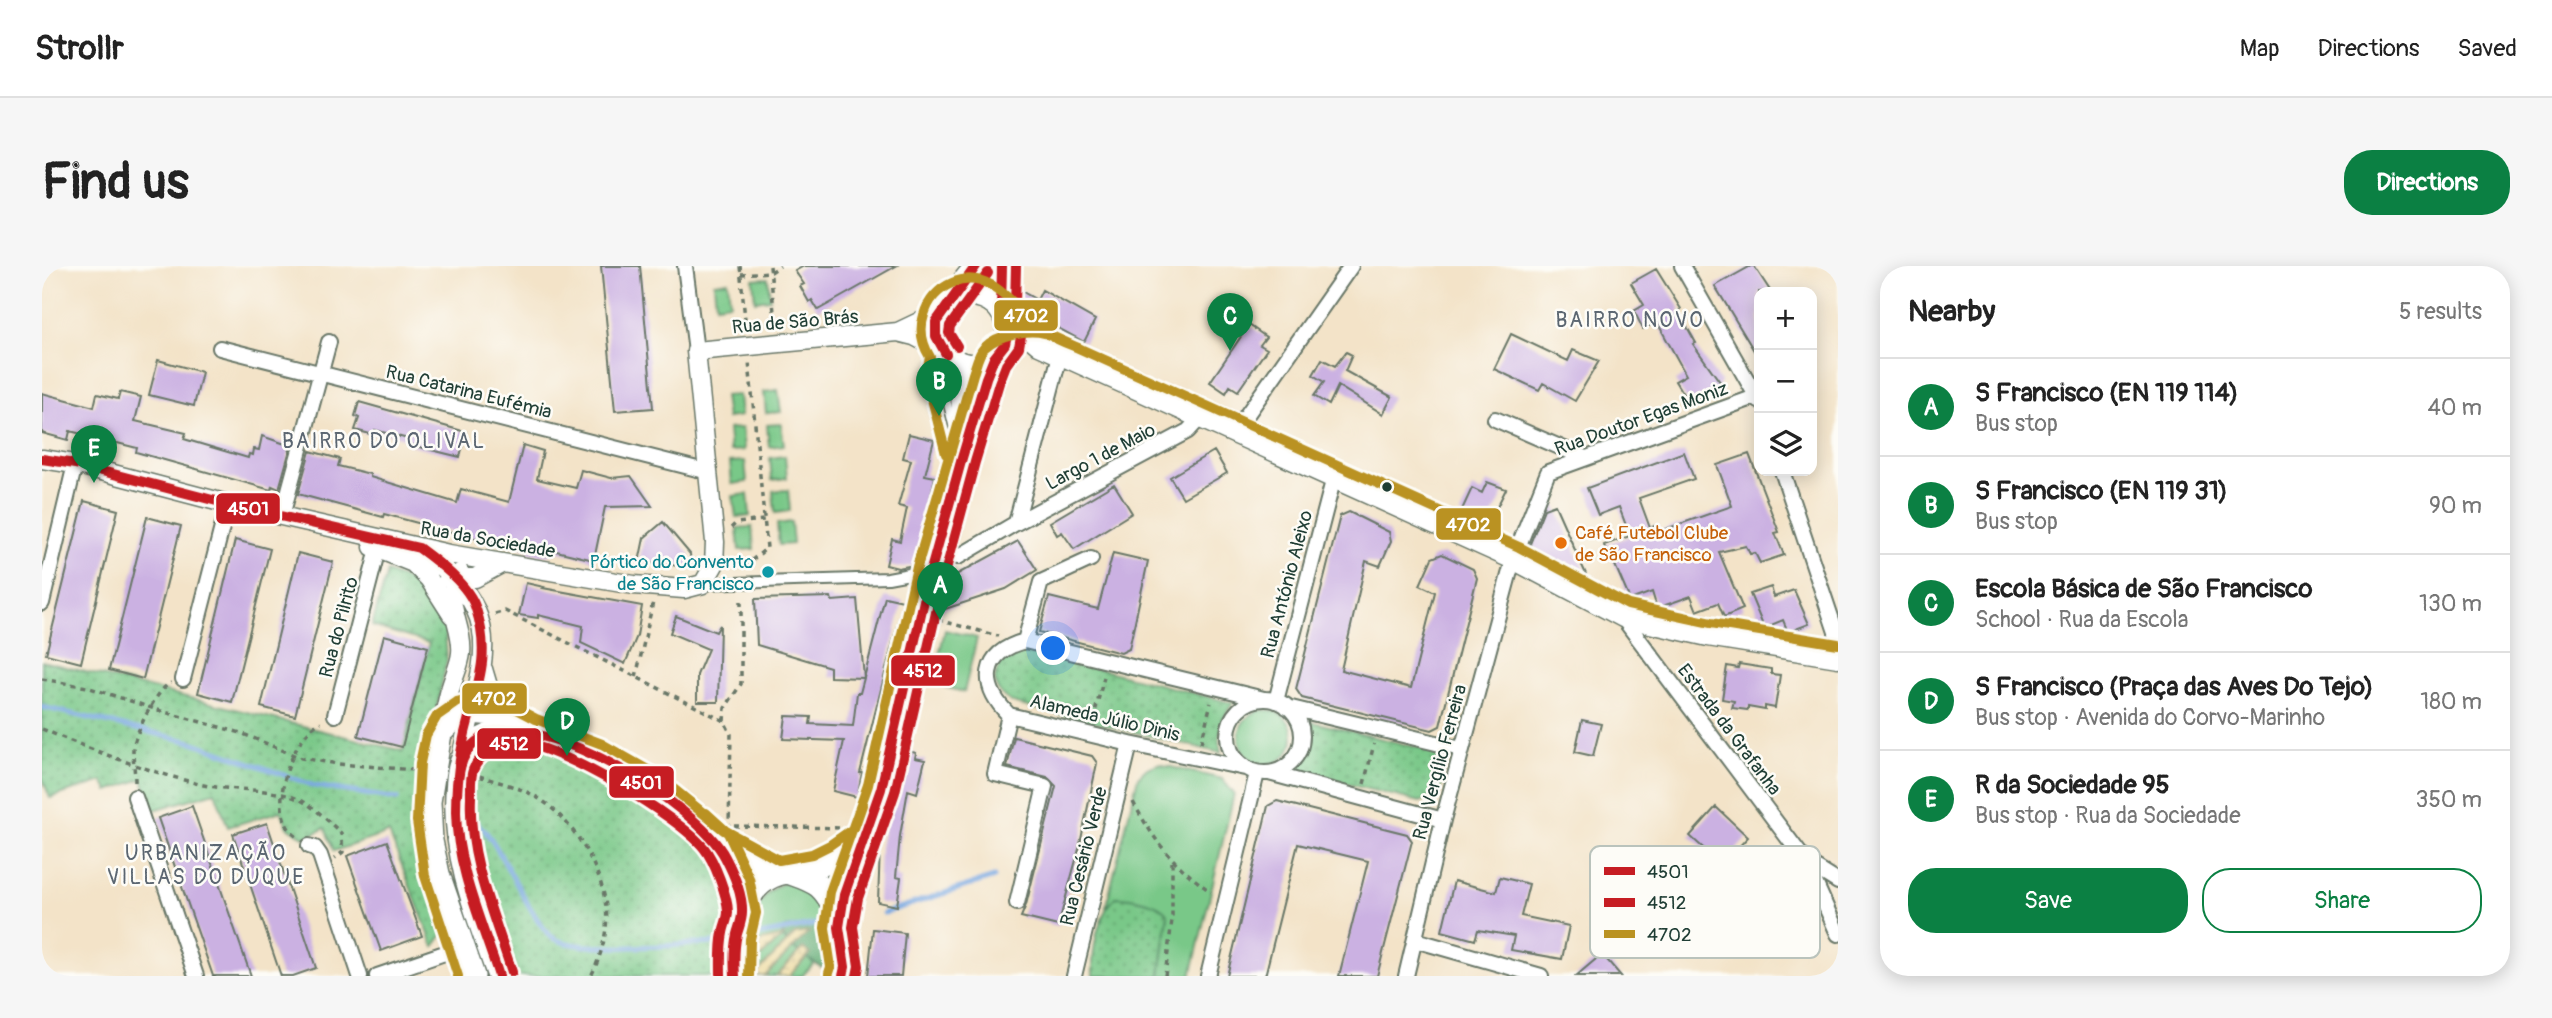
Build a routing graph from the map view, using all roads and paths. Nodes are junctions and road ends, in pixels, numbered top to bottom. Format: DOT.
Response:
graph roads {
  1 [pos="685,266"];
  2 [pos="740,266"];
  3 [pos="770,266"];
  4 [pos="780,266"];
  5 [pos="976,266"];
  6 [pos="1002,266"];
  7 [pos="1351,266"];
  8 [pos="1682,266"];
  9 [pos="771,272"];
  10 [pos="741,274"];
  11 [pos="950,300"];
  12 [pos="1003,313"];
  13 [pos="765,325"];
  14 [pos="756,326"];
  15 [pos="746,328"];
  16 [pos="898,332"];
  17 [pos="330,342"];
  18 [pos="748,346"];
  19 [pos="1039,346"];
  20 [pos="220,348"];
  21 [pos="695,351"];
  22 [pos="946,354"];
  23 [pos="1060,355"];
  24 [pos="995,356"];
  25 [pos="321,374"];
  26 [pos="1754,392"];
  27 [pos="1754,400"];
  28 [pos="1199,418"];
  29 [pos="1495,419"];
  30 [pos="1234,433"];
  31 [pos="962,458"];
  32 [pos="1585,458"];
  33 [pos="43,460"];
  34 [pos="75,464"];
  35 [pos="709,472"];
  36 [pos="1784,476"];
  37 [pos="1334,477"];
  38 [pos="228,504"];
  39 [pos="282,516"];
  40 [pos="764,520"];
  41 [pos="1016,523"];
  42 [pos="331,528"];
  43 [pos="715,537"];
  44 [pos="379,549"];
  45 [pos="416,555"];
  46 [pos="958,557"];
  47 [pos="1091,559"];
  48 [pos="1513,560"];
  49 [pos="481,567"];
  50 [pos="931,570"];
  51 [pos="456,579"];
  52 [pos="745,582"];
  53 [pos="703,583"];
  54 [pos="656,586"];
  55 [pos="42,603"];
  56 [pos="478,612"];
  57 [pos="920,616"];
  58 [pos="1623,618"];
  59 [pos="457,623"];
  60 [pos="1838,638"];
  61 [pos="1025,640"];
  62 [pos="1006,646"];
  63 [pos="461,654"];
  64 [pos="1838,658"];
  65 [pos="1108,661"];
  66 [pos="483,668"];
  67 [pos="636,678"];
  68 [pos="42,679"];
  69 [pos="183,679"];
  70 [pos="1215,687"];
  71 [pos="1275,702"];
  72 [pos="150,708"];
  73 [pos="471,712"];
  74 [pos="335,715"];
  75 [pos="1009,715"];
  76 [pos="724,721"];
  77 [pos="511,725"];
  78 [pos="42,729"];
  79 [pos="1377,729"];
  80 [pos="440,733"];
  81 [pos="1089,734"];
  82 [pos="1130,744"];
  83 [pos="1461,749"];
  84 [pos="295,755"];
  85 [pos="1198,758"];
  86 [pos="135,767"];
  87 [pos="459,769"];
  88 [pos="1257,771"];
  89 [pos="433,772"];
  90 [pos="281,795"];
  91 [pos="135,797"];
  92 [pos="1360,798"];
  93 [pos="1132,800"];
  94 [pos="1443,820"];
  95 [pos="722,833"];
  96 [pos="866,837"];
  97 [pos="309,846"];
  98 [pos="1794,846"];
  99 [pos="1172,860"];
  100 [pos="324,866"];
  101 [pos="1820,871"];
  102 [pos="782,874"];
  103 [pos="1838,882"];
  104 [pos="1211,892"];
  105 [pos="1820,894"];
  106 [pos="1017,903"];
  107 [pos="742,913"];
  108 [pos="478,917"];
  109 [pos="839,927"];
  110 [pos="1838,934"];
  111 [pos="1415,940"];
  112 [pos="462,947"];
  113 [pos="196,976"];
  114 [pos="360,976"];
  115 [pos="377,976"];
  116 [pos="473,976"];
  117 [pos="492,976"];
  118 [pos="499,976"];
  119 [pos="591,976"];
  120 [pos="736,976"];
  121 [pos="843,976"];
  122 [pos="1074,976"];
  123 [pos="1165,976"];
  124 [pos="1208,976"];
  125 [pos="1406,976"];
  126 [pos="1541,976"];
  1 -- 21 [label="street"];
  2 -- 10 [label="path"];
  3 -- 9 [label="path"];
  4 -- 9 [label="path"];
  5 -- 11 [label="main road"];
  6 -- 12 [label="main road"];
  7 -- 30 [label="street"];
  8 -- 26 [label="street"];
  9 -- 10 [label="path"];
  9 -- 13 [label="path"];
  10 -- 15 [label="path"];
  11 -- 12 [label="main road"];
  11 -- 16 [label="street, Rua de São Brás"];
  11 -- 22 [label="main road"];
  12 -- 19 [label="street"];
  12 -- 24 [label="main road"];
  14 -- 15 [label="path"];
  15 -- 18 [label="path"];
  16 -- 18 [label="street, Rua de São Brás"];
  16 -- 22 [label="street, Rua de São Brás"];
  17 -- 25 [label="street"];
  18 -- 21 [label="street, Rua de São Brás"];
  18 -- 40 [label="path"];
  19 -- 23 [label="street"];
  19 -- 24 [label="street"];
  20 -- 25 [label="street, Rua Catarina Eufémia"];
  21 -- 35 [label="street"];
  22 -- 24 [label="main road"];
  22 -- 31 [label="main road"];
  23 -- 28 [label="street"];
  23 -- 41 [label="street, Largo 1 de Maio"];
  24 -- 31 [label="main road"];
  25 -- 35 [label="street, Rua Catarina Eufémia"];
  25 -- 39 [label="street"];
  27 -- 32 [label="street, Rua Doutor Egas Moniz"];
  28 -- 30 [label="street"];
  28 -- 41 [label="street, Largo 1 de Maio"];
  29 -- 32 [label="street"];
  30 -- 37 [label="street"];
  31 -- 50 [label="main road"];
  32 -- 48 [label="street, Rua Doutor Egas Moniz"];
  33 -- 34 [label="street, Rua da Sociedade"];
  34 -- 38 [label="street, Rua da Sociedade"];
  34 -- 55 [label="street"];
  35 -- 43 [label="street"];
  36 -- 60 [label="street"];
  37 -- 48 [label="street"];
  37 -- 71 [label="street, Rua António Aleixo"];
  38 -- 39 [label="street, Rua da Sociedade"];
  38 -- 69 [label="street"];
  39 -- 42 [label="street, Rua da Sociedade"];
  40 -- 43 [label="path"];
  40 -- 52 [label="path"];
  41 -- 46 [label="street, Largo 1 de Maio"];
  42 -- 44 [label="street"];
  42 -- 45 [label="street, Rua da Sociedade"];
  43 -- 53 [label="street"];
  44 -- 45 [label="street"];
  44 -- 74 [label="street, Rua do Pilrito"];
  45 -- 49 [label="street, Rua da Sociedade"];
  45 -- 51 [label="street"];
  45 -- 59 [label="street"];
  47 -- 61 [label="street"];
  48 -- 58 [label="street"];
  48 -- 83 [label="street, Rua Vergílio Ferreira"];
  49 -- 51 [label="street"];
  49 -- 54 [label="street, Rua da Sociedade"];
  49 -- 56 [label="street"];
  50 -- 52 [label="street, Rua da Sociedade"];
  50 -- 57 [label="main road"];
  51 -- 56 [label="street"];
  51 -- 59 [label="street"];
  52 -- 53 [label="street, Rua da Sociedade"];
  52 -- 76 [label="path"];
  53 -- 54 [label="street, Rua da Sociedade"];
  54 -- 67 [label="path"];
  56 -- 66 [label="street"];
  56 -- 67 [label="path"];
  57 -- 62 [label="path"];
  57 -- 96 [label="main road"];
  58 -- 64 [label="street"];
  58 -- 98 [label="street, Estrada da Grafanha"];
  59 -- 63 [label="street"];
  61 -- 62 [label="street"];
  61 -- 65 [label="street"];
  62 -- 75 [label="street, Alameda Júlio Dinis"];
  63 -- 73 [label="street"];
  63 -- 80 [label="street"];
  65 -- 70 [label="street"];
  65 -- 81 [label="path"];
  66 -- 73 [label="street"];
  66 -- 77 [label="street"];
  67 -- 76 [label="path"];
  68 -- 72 [label="path"];
  69 -- 72 [label="path"];
  70 -- 71 [label="street"];
  70 -- 85 [label="path"];
  71 -- 79 [label="street"];
  71 -- 88 [label="street"];
  71 -- 88 [label="street"];
  72 -- 84 [label="path"];
  72 -- 86 [label="path"];
  73 -- 77 [label="main road"];
  73 -- 80 [label="main road"];
  73 -- 87 [label="street"];
  74 -- 84 [label="path"];
  75 -- 81 [label="street, Alameda Júlio Dinis"];
  75 -- 106 [label="street"];
  76 -- 95 [label="path"];
  77 -- 87 [label="main road"];
  77 -- 95 [label="main road"];
  78 -- 86 [label="path"];
  79 -- 83 [label="street"];
  79 -- 92 [label="path"];
  80 -- 89 [label="main road"];
  81 -- 82 [label="street, Alameda Júlio Dinis"];
  82 -- 85 [label="street, Alameda Júlio Dinis"];
  82 -- 122 [label="street, Rua Cesário Verde"];
  83 -- 94 [label="street, Rua Vergílio Ferreira"];
  84 -- 89 [label="path"];
  84 -- 90 [label="path"];
  85 -- 88 [label="street, Alameda Júlio Dinis"];
  86 -- 90 [label="path"];
  86 -- 91 [label="path"];
  87 -- 108 [label="main road"];
  87 -- 119 [label="path"];
  88 -- 92 [label="street, Alameda Júlio Dinis"];
  88 -- 124 [label="street"];
  89 -- 112 [label="main road"];
  90 -- 97 [label="path"];
  90 -- 100 [label="path"];
  91 -- 113 [label="street"];
  92 -- 94 [label="street, Alameda Júlio Dinis"];
  93 -- 99 [label="path"];
  94 -- 111 [label="street, Rua Vergílio Ferreira"];
  95 -- 96 [label="path"];
  95 -- 102 [label="main road"];
  95 -- 107 [label="main road"];
  96 -- 102 [label="main road"];
  96 -- 109 [label="main road"];
  97 -- 100 [label="street"];
  99 -- 104 [label="path"];
  99 -- 123 [label="path"];
  100 -- 114 [label="street"];
  101 -- 103 [label="street, Estrada da Grafanha"];
  102 -- 107 [label="main road"];
  102 -- 109 [label="main road"];
  105 -- 110 [label="street, Estrada da Grafanha"];
  107 -- 120 [label="main road"];
  108 -- 112 [label="street"];
  108 -- 118 [label="main road"];
  109 -- 121 [label="main road"];
  111 -- 125 [label="street, Rua Vergílio Ferreira"];
  111 -- 126 [label="street"];
  112 -- 115 [label="street"];
  112 -- 116 [label="main road"];
  112 -- 117 [label="street"];
}
